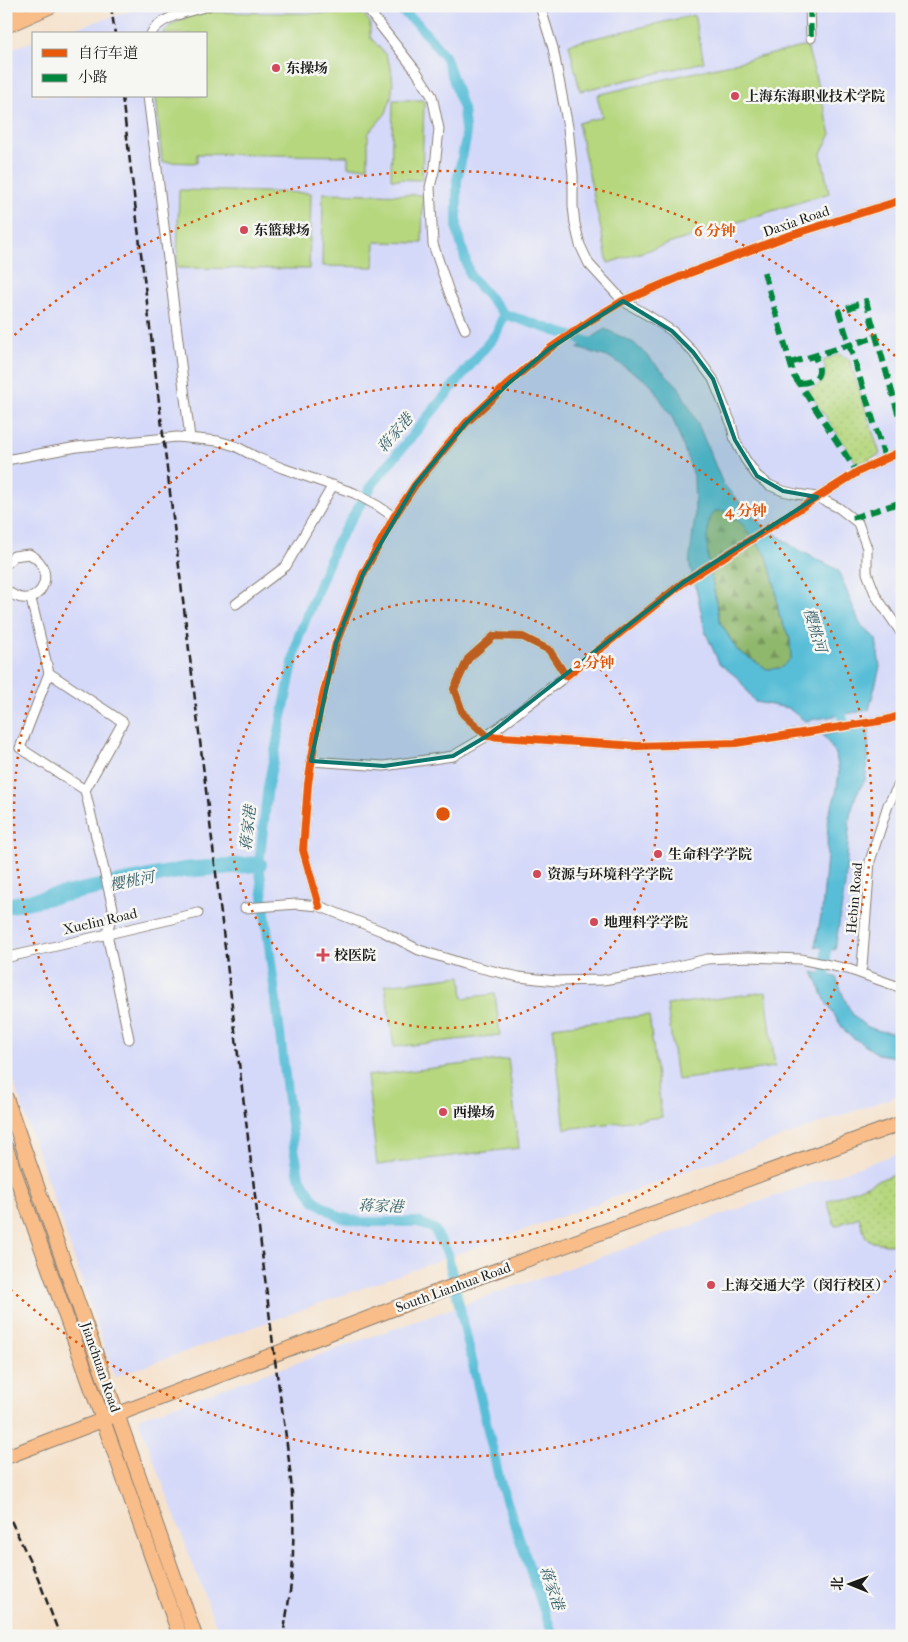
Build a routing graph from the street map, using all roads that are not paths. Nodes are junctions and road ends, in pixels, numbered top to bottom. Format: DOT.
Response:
graph roads {
  1 [pos="20,6"];
  2 [pos="50,6"];
  3 [pos="208,6"];
  4 [pos="364,6"];
  5 [pos="540,6"];
  6 [pos="810,6"];
  7 [pos="6,10"];
  8 [pos="6,26"];
  9 [pos="151,32"];
  10 [pos="811,38"];
  11 [pos="148,98"];
  12 [pos="902,200"];
  13 [pos="623,301"];
  14 [pos="465,329"];
  15 [pos="190,438"];
  16 [pos="902,451"];
  17 [pos="6,460"];
  18 [pos="333,485"];
  19 [pos="817,497"];
  20 [pos="394,517"];
  21 [pos="6,564"];
  22 [pos="6,590"];
  23 [pos="31,598"];
  24 [pos="236,604"];
  25 [pos="902,634"];
  26 [pos="49,673"];
  27 [pos="566,676"];
  28 [pos="902,715"];
  29 [pos="487,736"];
  30 [pos="312,761"];
  31 [pos="902,779"];
  32 [pos="85,790"];
  33 [pos="319,906"];
  34 [pos="244,908"];
  35 [pos="198,913"];
  36 [pos="107,934"];
  37 [pos="9,957"];
  38 [pos="862,967"];
  39 [pos="902,988"];
  40 [pos="129,1039"];
  41 [pos="6,1098"];
  42 [pos="902,1123"];
  43 [pos="6,1148"];
  44 [pos="118,1415"];
  45 [pos="103,1421"];
  46 [pos="6,1457"];
  47 [pos="180,1636"];
  48 [pos="195,1636"];
  1 -- 7 [label="main road"];
  2 -- 8 [label="main road"];
  3 -- 9 [label="street"];
  4 -- 14 [label="street"];
  5 -- 13 [label="street"];
  6 -- 10 [label="street"];
  11 -- 15 [label="street"];
  12 -- 13 [label="street, Daxia Road"];
  13 -- 19 [label="street"];
  13 -- 20 [label="street, Daxia Road"];
  15 -- 17 [label="street"];
  15 -- 18 [label="street"];
  16 -- 19 [label="street"];
  18 -- 20 [label="street"];
  18 -- 24 [label="street"];
  19 -- 25 [label="street"];
  19 -- 27 [label="street"];
  20 -- 30 [label="street, Daxia Road"];
  21 -- 23 [label="street"];
  22 -- 23 [label="street"];
  23 -- 26 [label="street"];
  26 -- 32 [label="street"];
  26 -- 32 [label="street"];
  27 -- 29 [label="street"];
  27 -- 29 [label="street"];
  28 -- 29 [label="street"];
  29 -- 30 [label="street"];
  30 -- 33 [label="street, Daxia Road"];
  31 -- 38 [label="street, Hebin Road"];
  32 -- 36 [label="street"];
  33 -- 34 [label="street"];
  33 -- 39 [label="street"];
  35 -- 36 [label="street, Xuelin Road"];
  36 -- 37 [label="street, Xuelin Road"];
  36 -- 40 [label="street"];
  41 -- 44 [label="main road, Jianchuan Road"];
  42 -- 44 [label="main road, South Lianhua Road"];
  43 -- 45 [label="main road, Jianchuan Road"];
  44 -- 45 [label="main road, South Lianhua Road"];
  44 -- 48 [label="main road, Jianchuan Road"];
  45 -- 46 [label="main road, South Lianhua Road"];
  45 -- 47 [label="main road, Jianchuan Road"];
}
